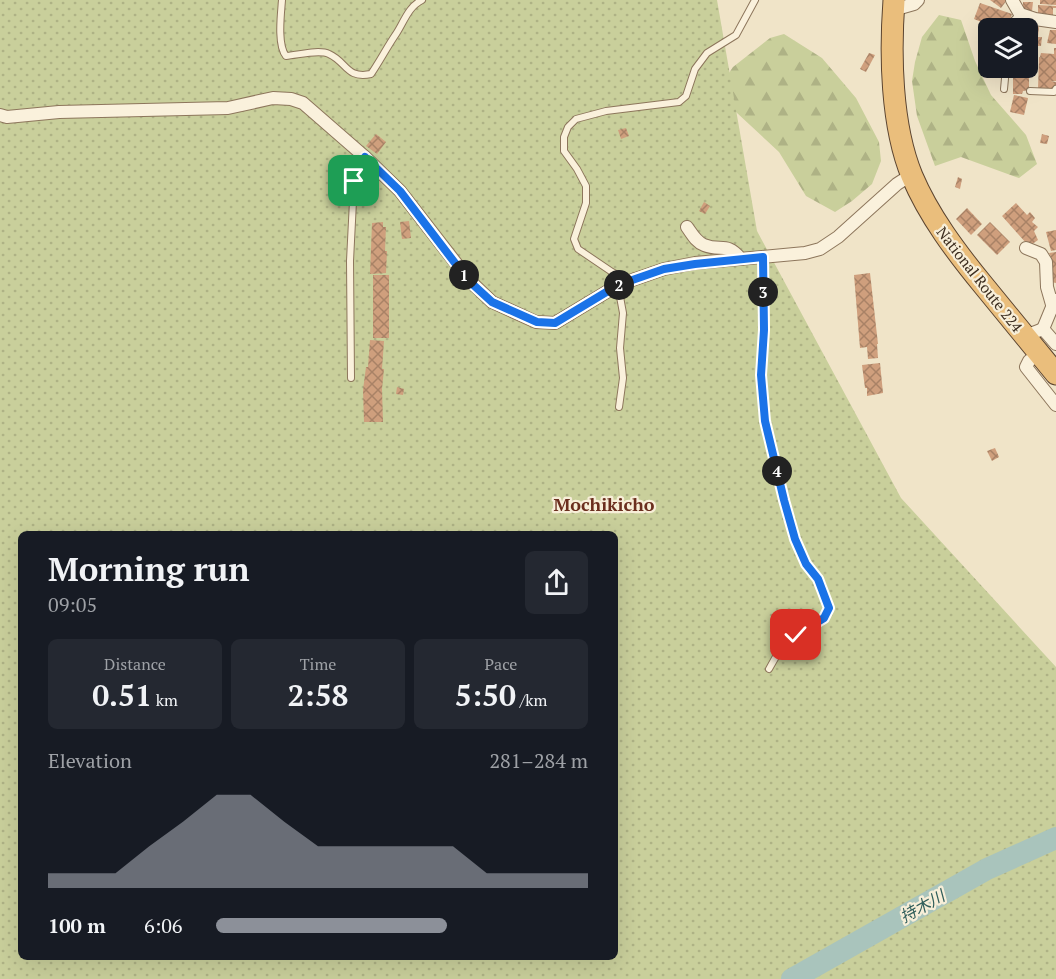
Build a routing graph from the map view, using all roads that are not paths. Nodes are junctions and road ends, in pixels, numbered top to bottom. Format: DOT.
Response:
graph roads {
  1 [pos="282,0"];
  2 [pos="422,0"];
  3 [pos="755,0"];
  4 [pos="918,0"];
  5 [pos="1012,0"];
  6 [pos="893,5"];
  7 [pos="1020,14"];
  8 [pos="1016,18"];
  9 [pos="1056,22"];
  10 [pos="1005,78"];
  11 [pos="1004,89"];
  12 [pos="1056,90"];
  13 [pos="1030,91"];
  14 [pos="0,115"];
  15 [pos="365,157"];
  16 [pos="911,175"];
  17 [pos="687,227"];
  18 [pos="1026,248"];
  19 [pos="763,257"];
  20 [pos="741,259"];
  21 [pos="624,283"];
  22 [pos="1054,303"];
  23 [pos="1034,333"];
  24 [pos="1047,348"];
  25 [pos="1056,374"];
  26 [pos="351,378"];
  27 [pos="1056,405"];
  28 [pos="619,407"];
  29 [pos="769,669"];
  1 -- 2 [label="lane"];
  3 -- 21 [label="lane"];
  4 -- 6 [label="street"];
  5 -- 7 [label="street"];
  6 -- 16 [label="highway, National Route 224"];
  7 -- 8 [label="lane"];
  7 -- 9 [label="street"];
  10 -- 11 [label="lane"];
  12 -- 13 [label="lane"];
  14 -- 15 [label="street"];
  15 -- 21 [label="street"];
  15 -- 26 [label="lane"];
  16 -- 19 [label="street"];
  16 -- 23 [label="highway, National Route 224"];
  17 -- 20 [label="street"];
  18 -- 22 [label="street"];
  19 -- 20 [label="street"];
  19 -- 29 [label="lane"];
  20 -- 21 [label="street"];
  21 -- 28 [label="lane"];
  22 -- 23 [label="street"];
  23 -- 24 [label="highway, National Route 224"];
  24 -- 25 [label="highway, National Route 224"];
  24 -- 27 [label="street"];
}
